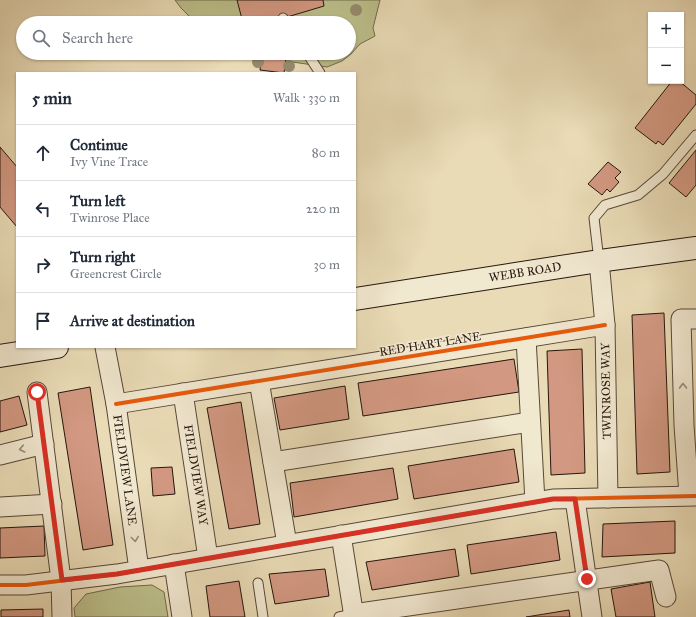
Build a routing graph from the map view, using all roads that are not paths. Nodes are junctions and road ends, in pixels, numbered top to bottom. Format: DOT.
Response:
graph roads {
  1 [pos="312,60"];
  2 [pos="315,60"];
  3 [pos="318,70"];
  4 [pos="696,135"];
  5 [pos="696,248"];
  6 [pos="599,261"];
  7 [pos="356,299"];
  8 [pos="696,319"];
  9 [pos="605,325"];
  10 [pos="526,338"];
  11 [pos="51,348"];
  12 [pos="105,348"];
  13 [pos="0,356"];
  14 [pos="259,381"];
  15 [pos="37,392"];
  16 [pos="183,393"];
  17 [pos="116,404"];
  18 [pos="530,422"];
  19 [pos="690,425"];
  20 [pos="44,444"];
  21 [pos="0,455"];
  22 [pos="273,462"];
  23 [pos="692,495"];
  24 [pos="608,498"];
  25 [pos="575,499"];
  26 [pos="535,502"];
  27 [pos="52,504"];
  28 [pos="0,507"];
  29 [pos="341,535"];
  30 [pos="287,544"];
  31 [pos="208,558"];
  32 [pos="174,564"];
  33 [pos="139,570"];
  34 [pos="587,579"];
  35 [pos="62,580"];
  36 [pos="258,583"];
  37 [pos="0,585"];
  38 [pos="666,597"];
  39 [pos="349,616"];
  40 [pos="62,617"];
  41 [pos="182,617"];
  42 [pos="263,617"];
  43 [pos="592,617"];
  1 -- 3 [label="lane"];
  2 -- 3 [label="lane"];
  4 -- 6 [label="lane"];
  5 -- 6 [label="street, WEBB ROAD"];
  6 -- 7 [label="street, WEBB ROAD"];
  6 -- 9 [label="street, TWINROSE WAY"];
  19 -- 8 [label="street, one-way"];
  9 -- 10 [label="street, RED HART LANE"];
  9 -- 24 [label="street, TWINROSE WAY"];
  10 -- 14 [label="street, RED HART LANE"];
  10 -- 18 [label="street"];
  11 -- 13 [label="street"];
  12 -- 17 [label="street, FIELDVIEW LANE"];
  14 -- 16 [label="street, RED HART LANE"];
  14 -- 22 [label="street"];
  15 -- 20 [label="street"];
  16 -- 17 [label="street, RED HART LANE"];
  16 -- 31 [label="street, FIELDVIEW WAY"];
  17 -- 33 [label="street, FIELDVIEW LANE, one-way"];
  18 -- 22 [label="street"];
  18 -- 26 [label="street"];
  19 -- 23 [label="street"];
  20 -- 21 [label="street, one-way"];
  20 -- 27 [label="street"];
  22 -- 30 [label="street"];
  23 -- 24 [label="street"];
  24 -- 25 [label="street"];
  25 -- 26 [label="street"];
  25 -- 34 [label="street"];
  26 -- 29 [label="street"];
  27 -- 28 [label="street"];
  27 -- 35 [label="street"];
  29 -- 30 [label="street"];
  29 -- 39 [label="street"];
  30 -- 31 [label="street"];
  31 -- 32 [label="street"];
  32 -- 33 [label="street"];
  32 -- 41 [label="street"];
  33 -- 35 [label="street"];
  34 -- 38 [label="street"];
  34 -- 39 [label="street"];
  34 -- 43 [label="street"];
  35 -- 37 [label="street"];
  35 -- 40 [label="street"];
  36 -- 42 [label="lane"];
}
